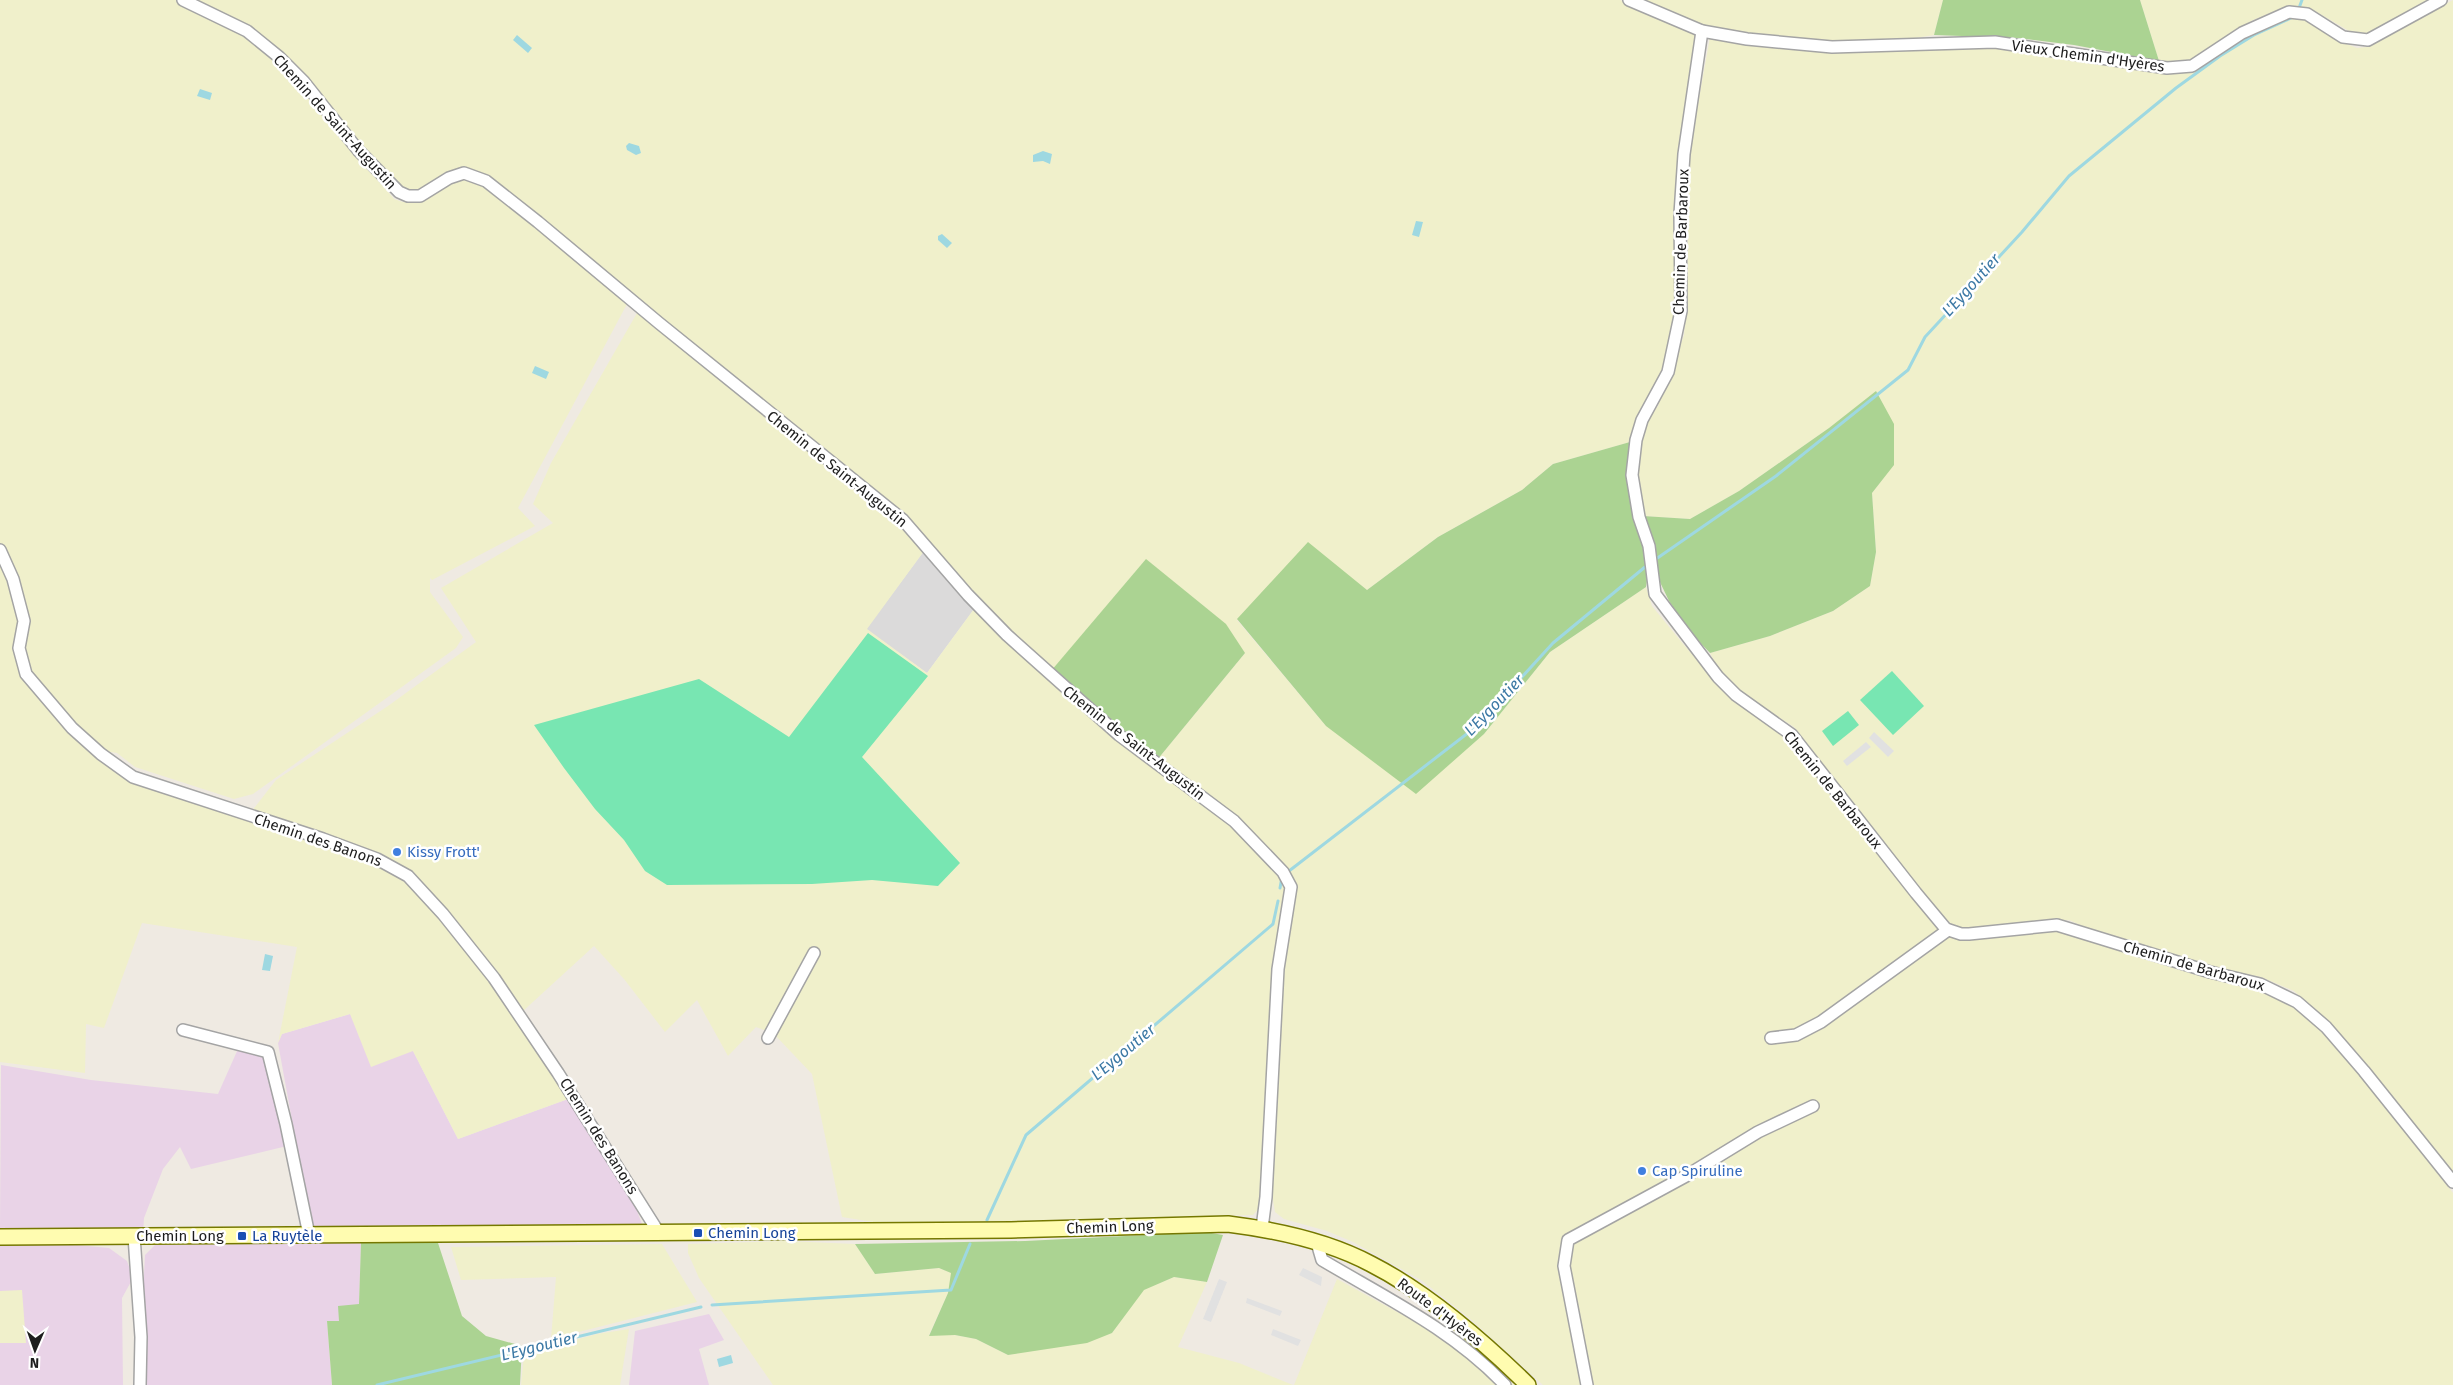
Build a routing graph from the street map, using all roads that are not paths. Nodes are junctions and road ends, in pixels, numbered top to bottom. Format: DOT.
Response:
graph roads {
  1 [pos="183,0"];
  2 [pos="1629,0"];
  3 [pos="2441,0"];
  4 [pos="1702,31"];
  5 [pos="0,550"];
  6 [pos="1948,930"];
  7 [pos="814,953"];
  8 [pos="183,1030"];
  9 [pos="768,1038"];
  10 [pos="1771,1038"];
  11 [pos="1813,1106"];
  12 [pos="2453,1182"];
  13 [pos="1262,1228"];
  14 [pos="659,1233"];
  15 [pos="310,1235"];
  16 [pos="134,1236"];
  17 [pos="0,1237"];
  18 [pos="1317,1243"];
  19 [pos="1343,1252"];
  20 [pos="1505,1384"];
  21 [pos="140,1385"];
  22 [pos="1528,1385"];
  23 [pos="1587,1385"];
  1 -- 13 [label="street, Chemin de Saint-Augustin"];
  2 -- 4 [label="street, Vieux Chemin d'Hyères"];
  3 -- 4 [label="street, Vieux Chemin d'Hyères"];
  4 -- 6 [label="street, Chemin de Barbaroux"];
  5 -- 14 [label="street, Chemin des Banons"];
  6 -- 10 [label="street"];
  6 -- 12 [label="street, Chemin de Barbaroux"];
  7 -- 9 [label="street"];
  8 -- 15 [label="street"];
  11 -- 23 [label="street"];
  13 -- 14 [label="main road, Chemin Long"];
  13 -- 18 [label="main road, Chemin Long"];
  14 -- 15 [label="main road, Chemin Long"];
  15 -- 16 [label="main road, Chemin Long"];
  16 -- 17 [label="main road, Chemin Long"];
  16 -- 21 [label="street"];
  18 -- 19 [label="main road, Chemin Long"];
  18 -- 20 [label="street, Route d'Hyères"];
  19 -- 22 [label="main road, Route d'Hyères"];
}
